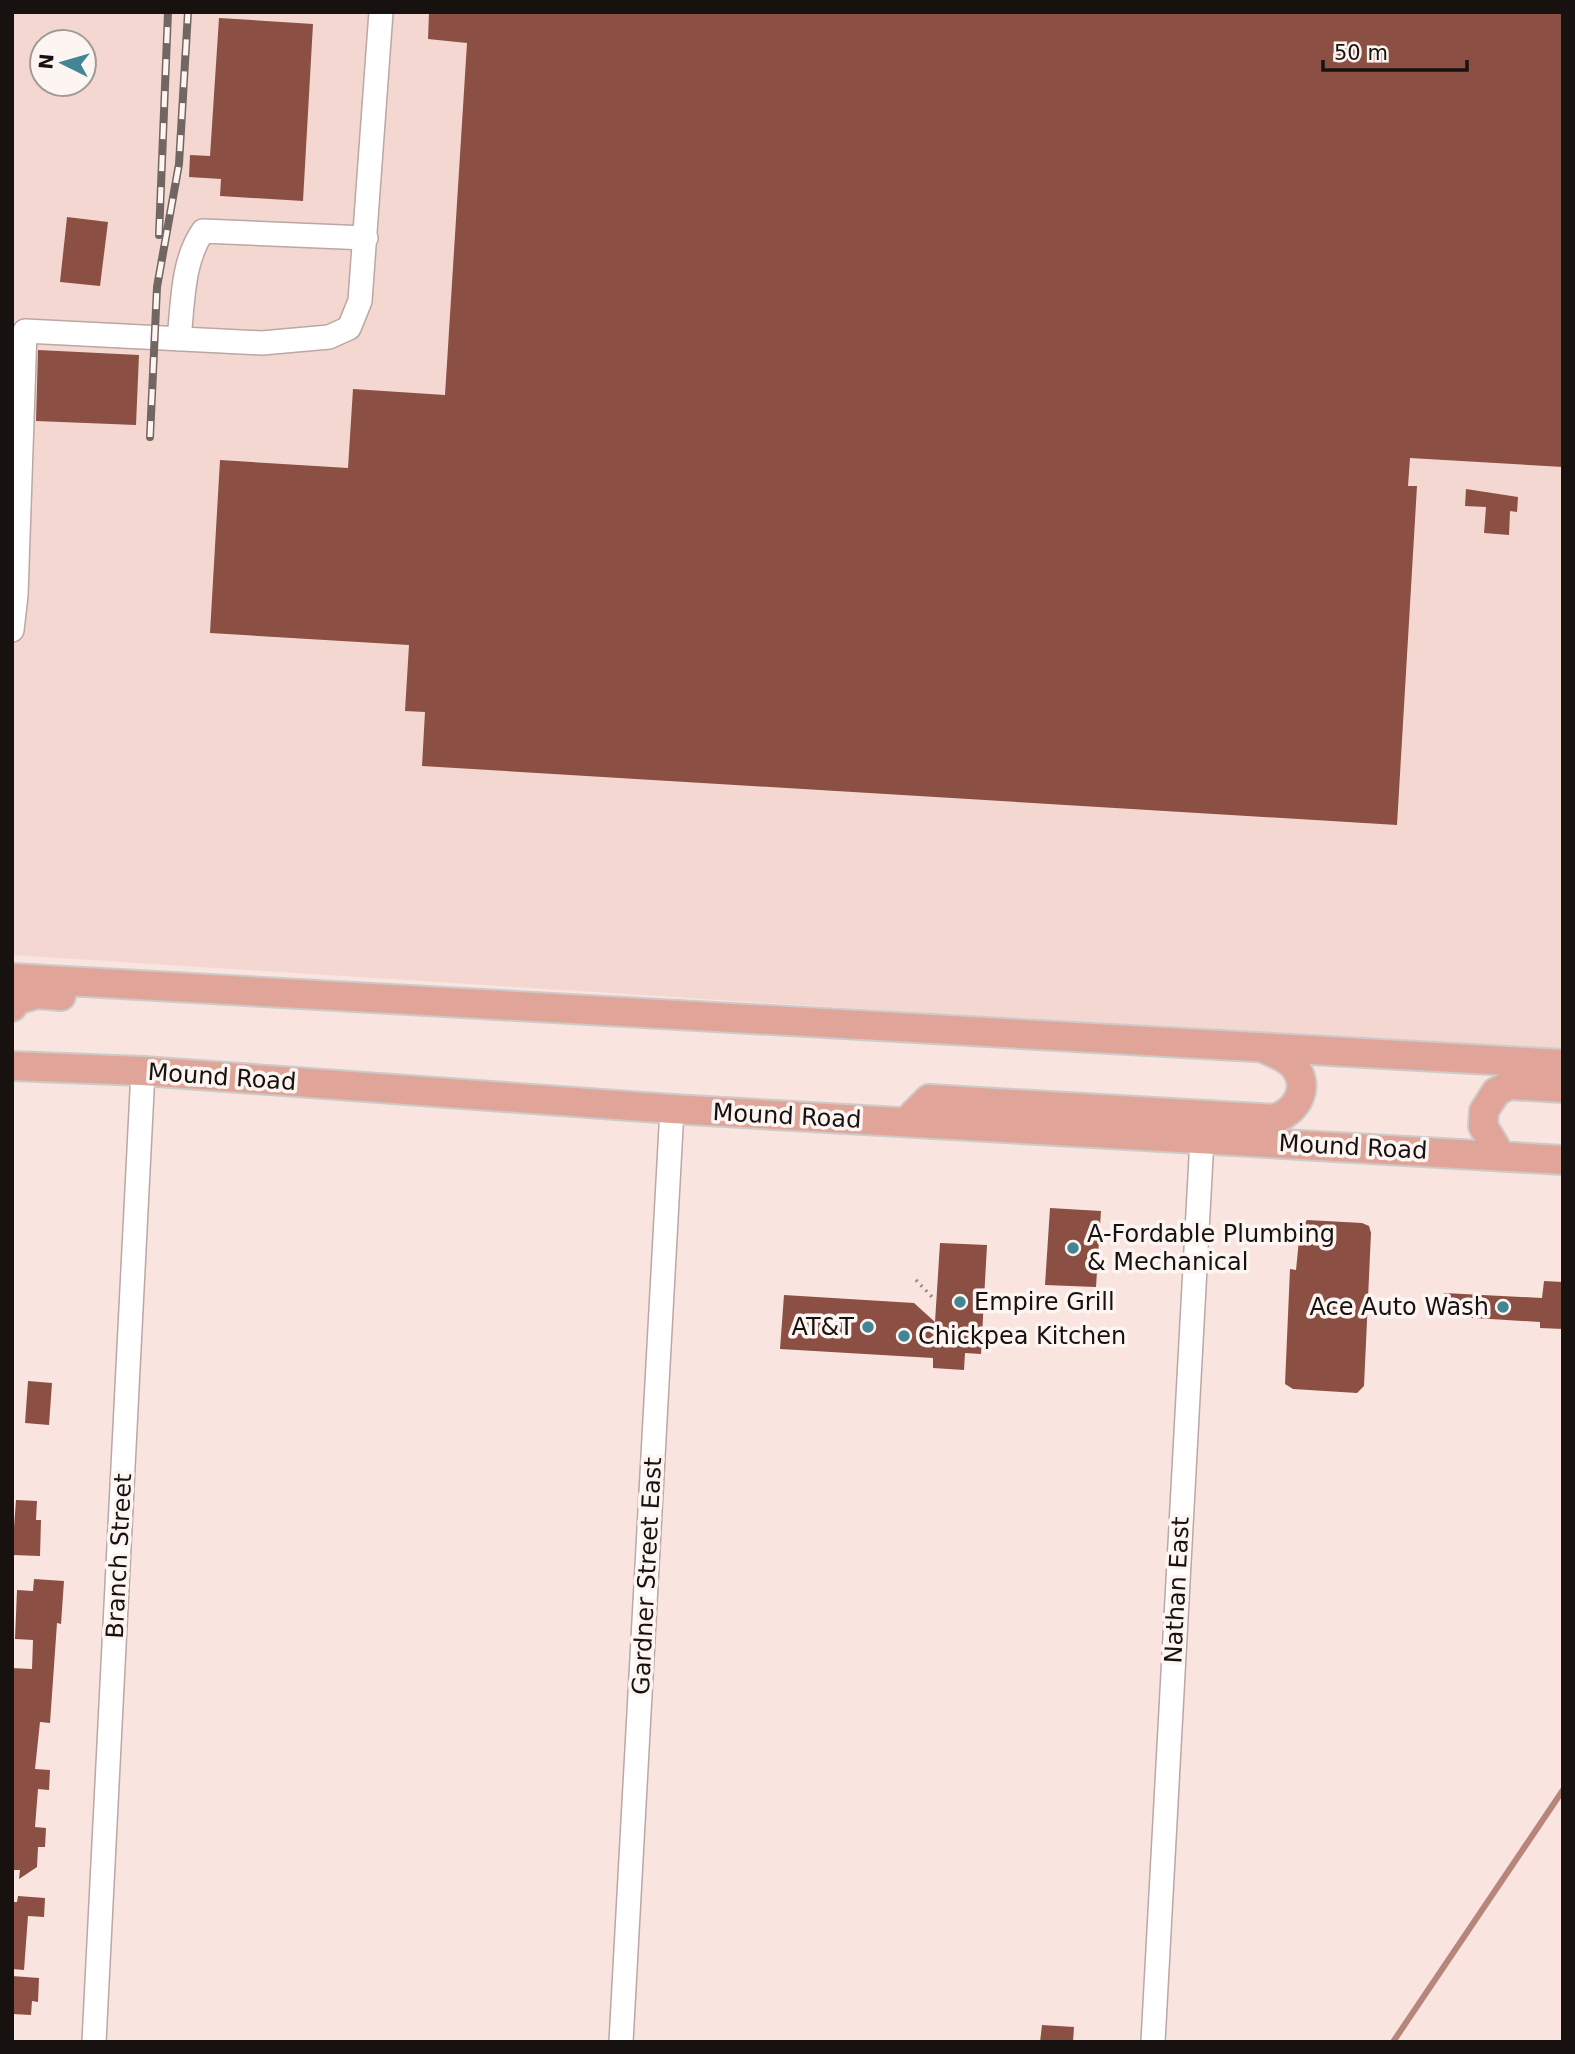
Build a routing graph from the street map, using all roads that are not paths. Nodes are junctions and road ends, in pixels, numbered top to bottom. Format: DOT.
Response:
graph roads {
  1 [pos="381,12"];
  2 [pos="366,238"];
  3 [pos="179,339"];
  4 [pos="12,631"];
  5 [pos="12,978"];
  6 [pos="447,1003"];
  7 [pos="12,1007"];
  8 [pos="1255,1045"];
  9 [pos="18,1060"];
  10 [pos="1563,1064"];
  11 [pos="143,1071"];
  12 [pos="1563,1088"];
  13 [pos="672,1110"];
  14 [pos="906,1122"];
  15 [pos="1202,1139"];
  16 [pos="1502,1156"];
  17 [pos="1559,1159"];
  18 [pos="94,2042"];
  19 [pos="621,2042"];
  20 [pos="1153,2042"];
  1 -- 2 [label="street"];
  2 -- 3 [label="street"];
  2 -- 3 [label="street"];
  3 -- 4 [label="street"];
  5 -- 6 [label="main road"];
  6 -- 7 [label="main road"];
  6 -- 8 [label="main road"];
  8 -- 10 [label="main road"];
  8 -- 14 [label="main road"];
  9 -- 11 [label="main road, Mound Road"];
  11 -- 13 [label="main road, Mound Road"];
  11 -- 18 [label="street, Branch Street"];
  12 -- 16 [label="main road"];
  13 -- 14 [label="main road, Mound Road"];
  13 -- 19 [label="street, Gardner Street East"];
  14 -- 15 [label="main road, Mound Road"];
  15 -- 16 [label="main road, Mound Road"];
  15 -- 20 [label="street, Nathan East"];
  16 -- 17 [label="main road, Mound Road"];
}
